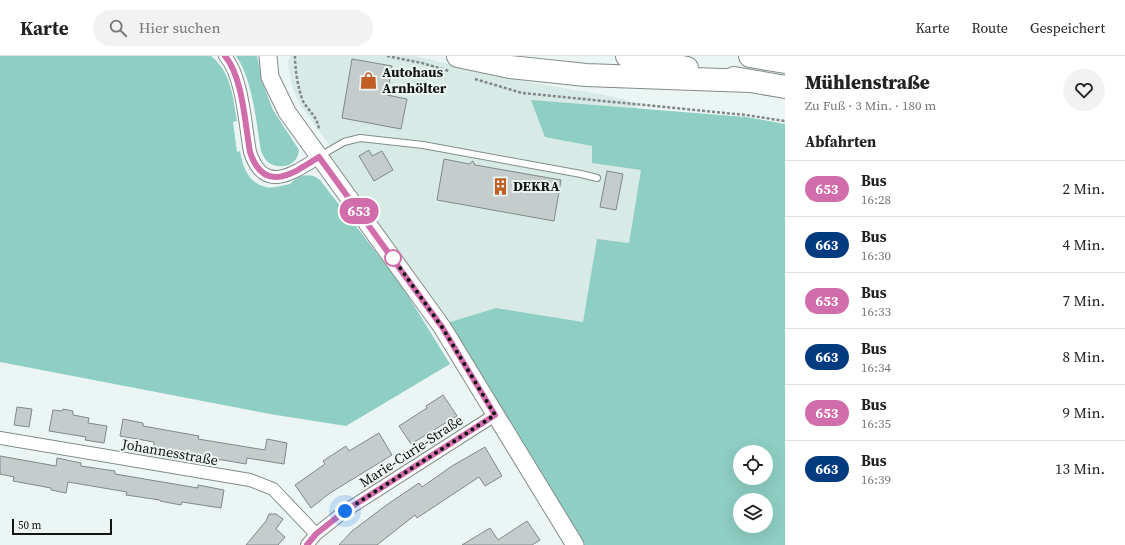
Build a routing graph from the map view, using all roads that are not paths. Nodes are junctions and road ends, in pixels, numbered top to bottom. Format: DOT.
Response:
graph roads {
  1 [pos="225,56"];
  2 [pos="268,56"];
  3 [pos="627,56"];
  4 [pos="750,56"];
  5 [pos="785,62"];
  6 [pos="454,64"];
  7 [pos="749,81"];
  8 [pos="785,87"];
  9 [pos="319,157"];
  10 [pos="597,178"];
  11 [pos="495,415"];
  12 [pos="0,438"];
  13 [pos="316,534"];
  14 [pos="570,543"];
  15 [pos="307,545"];
  1 -- 9 [label="street"];
  2 -- 9 [label="street"];
  3 -- 7 [label="highway"];
  4 -- 5 [label="highway"];
  6 -- 7 [label="highway"];
  7 -- 8 [label="highway"];
  9 -- 10 [label="lane"];
  9 -- 11 [label="street"];
  11 -- 13 [label="street, Marie-Curie-Straße"];
  11 -- 14 [label="street"];
  12 -- 13 [label="street, Johannesstraße"];
  13 -- 15 [label="street, Marie-Curie-Straße"];
}
